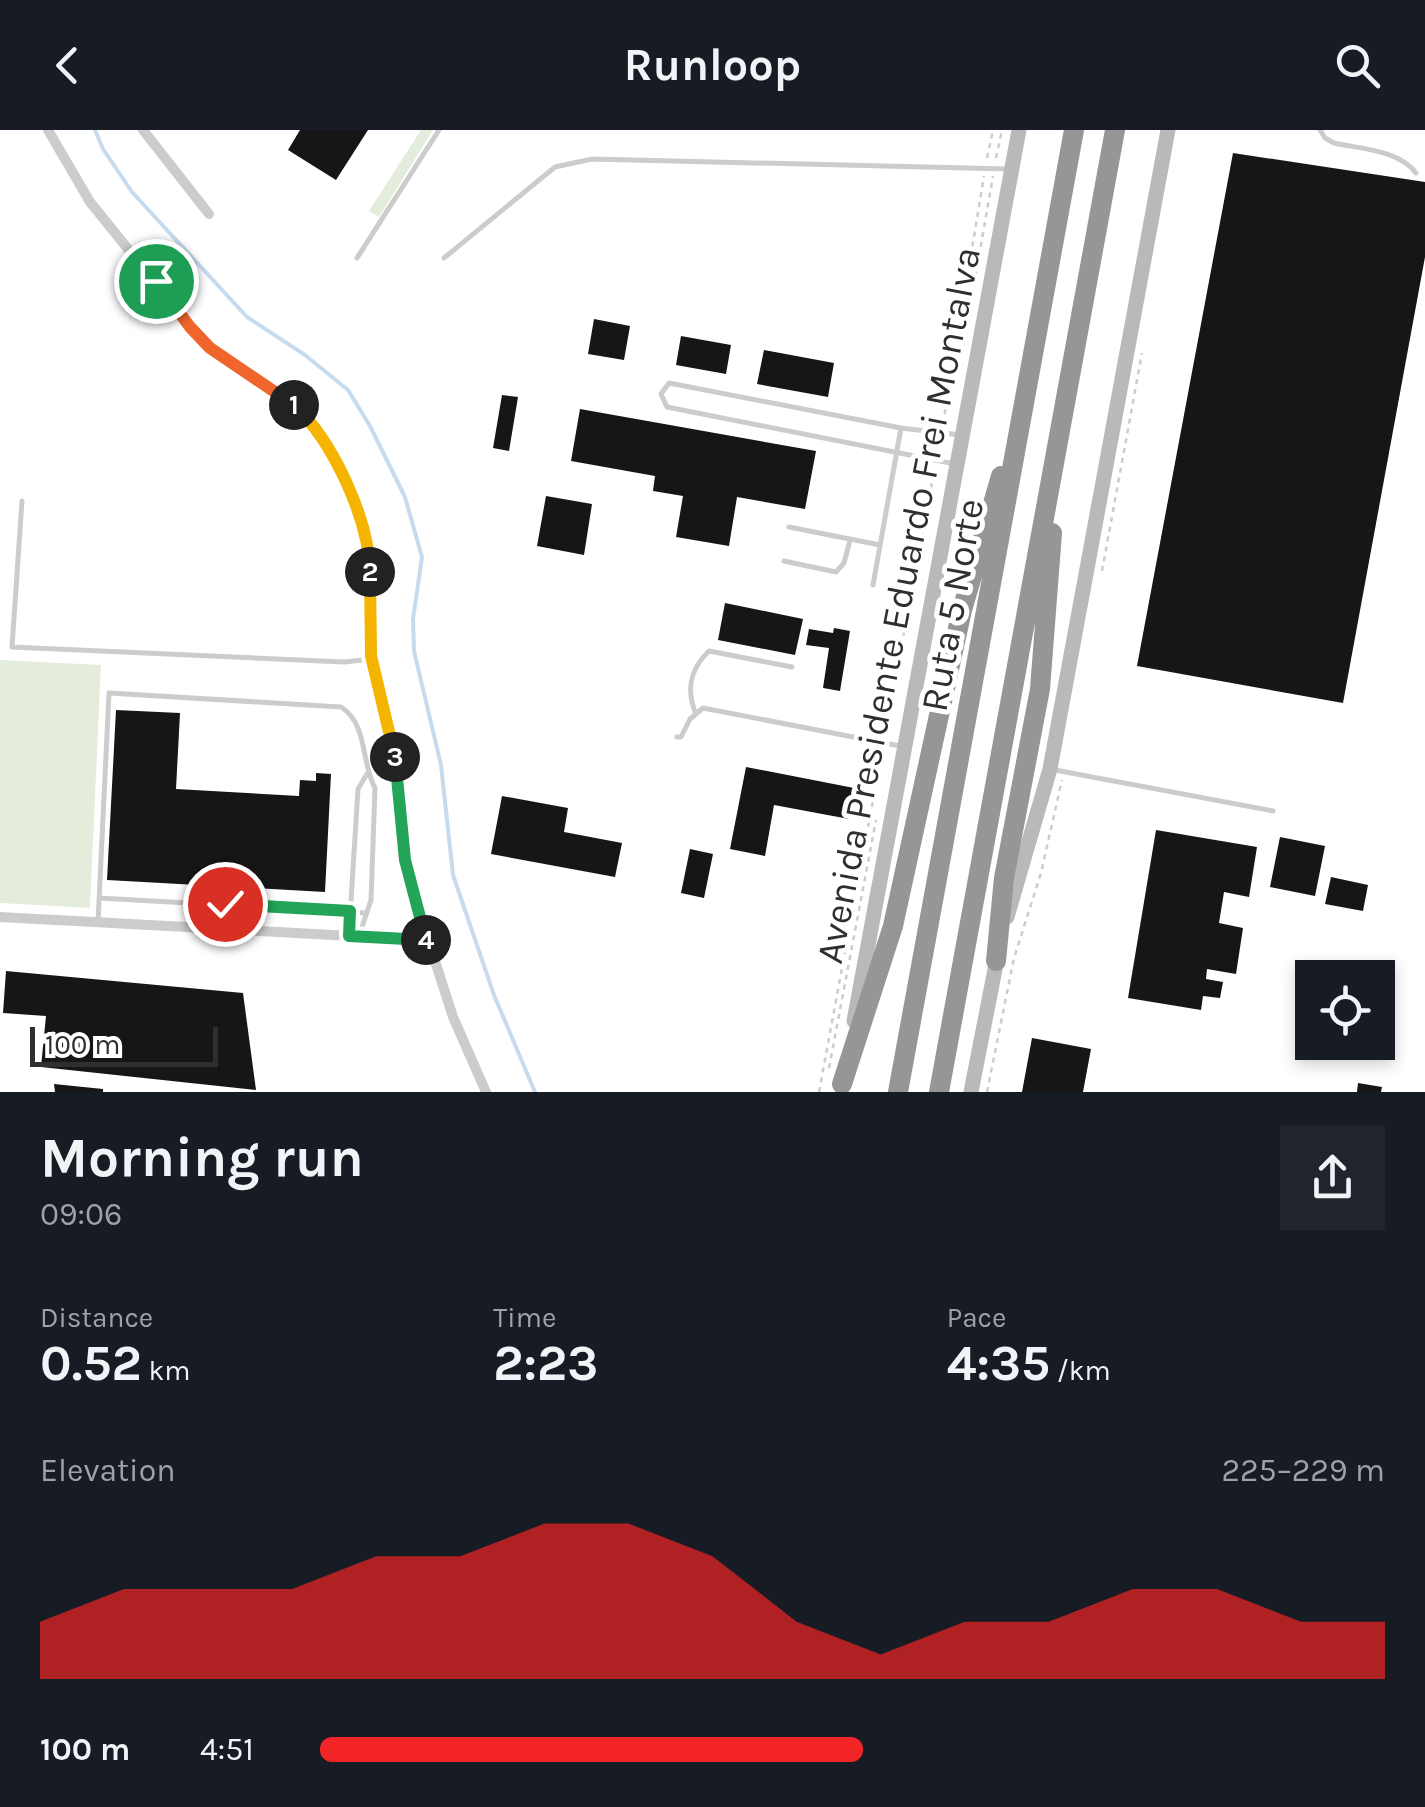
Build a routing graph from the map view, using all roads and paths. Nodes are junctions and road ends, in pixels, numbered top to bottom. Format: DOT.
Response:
graph roads {
  1 [pos="48,130"];
  2 [pos="142,130"];
  3 [pos="439,130"];
  4 [pos="992,130"];
  5 [pos="1002,130"];
  6 [pos="1020,130"];
  7 [pos="1074,130"];
  8 [pos="1168,130"];
  9 [pos="1320,130"];
  10 [pos="1115,133"];
  11 [pos="986,168"];
  12 [pos="994,169"];
  13 [pos="1012,169"];
  14 [pos="1416,173"];
  15 [pos="209,214"];
  16 [pos="357,258"];
  17 [pos="444,258"];
  18 [pos="958,377"];
  19 [pos="1024,408"];
  20 [pos="952,414"];
  21 [pos="901,428"];
  22 [pos="951,434"];
  23 [pos="896,450"];
  24 [pos="946,462"];
  25 [pos="1054,466"];
  26 [pos="22,501"];
  27 [pos="789,527"];
  28 [pos="850,540"];
  29 [pos="880,545"];
  30 [pos="926,556"];
  31 [pos="784,561"];
  32 [pos="872,585"];
  33 [pos="372,659"];
  34 [pos="792,667"];
  35 [pos="696,714"];
  36 [pos="677,737"];
  37 [pos="893,744"];
  38 [pos="1050,769"];
  39 [pos="367,774"];
  40 [pos="1273,812"];
  41 [pos="99,898"];
  42 [pos="350,911"];
  43 [pos="366,913"];
  44 [pos="0,917"];
  45 [pos="98,922"];
  46 [pos="354,936"];
  47 [pos="427,940"];
  48 [pos="996,961"];
  49 [pos="832,1090"];
  50 [pos="486,1092"];
  51 [pos="898,1092"];
  52 [pos="939,1092"];
  53 [pos="970,1092"];
  1 -- 33 [label="street"];
  2 -- 15 [label="street"];
  3 -- 16 [label="lane"];
  4 -- 11 [label="path"];
  5 -- 12 [label="path"];
  6 -- 13 [label="main road, Avenida Presidente Eduardo Frei Montalva"];
  7 -- 19 [label="highway, Ruta 5 Norte"];
  8 -- 38 [label="main road"];
  9 -- 14 [label="lane"];
  10 -- 25 [label="highway, Ruta 5 Norte"];
  11 -- 12 [label="lane"];
  11 -- 17 [label="lane"];
  11 -- 22 [label="path"];
  12 -- 13 [label="lane"];
  12 -- 18 [label="path"];
  13 -- 22 [label="main road, Avenida Presidente Eduardo Frei Montalva"];
  19 -- 49 [label="highway"];
  19 -- 51 [label="highway, Ruta 5 Norte"];
  20 -- 22 [label="path"];
  21 -- 22 [label="lane"];
  21 -- 23 [label="lane"];
  21 -- 23 [label="lane"];
  22 -- 24 [label="main road, Avenida Presidente Eduardo Frei Montalva"];
  23 -- 24 [label="lane"];
  23 -- 29 [label="lane"];
  24 -- 30 [label="path"];
  24 -- 37 [label="main road, Avenida Presidente Eduardo Frei Montalva"];
  24 -- 37 [label="path"];
  25 -- 48 [label="highway"];
  25 -- 52 [label="highway, Ruta 5 Norte"];
  26 -- 33 [label="lane"];
  27 -- 28 [label="lane"];
  28 -- 29 [label="lane"];
  28 -- 31 [label="lane"];
  29 -- 32 [label="lane"];
  33 -- 47 [label="street"];
  34 -- 35 [label="lane"];
  35 -- 36 [label="lane"];
  35 -- 37 [label="lane"];
  37 -- 49 [label="main road, Avenida Presidente Eduardo Frei Montalva"];
  37 -- 49 [label="path"];
  38 -- 40 [label="lane"];
  38 -- 48 [label="main road"];
  39 -- 41 [label="lane"];
  39 -- 42 [label="lane"];
  39 -- 43 [label="lane"];
  41 -- 42 [label="lane"];
  41 -- 45 [label="lane"];
  42 -- 43 [label="lane"];
  42 -- 46 [label="lane"];
  43 -- 46 [label="lane"];
  44 -- 45 [label="street"];
  45 -- 46 [label="street"];
  46 -- 47 [label="street"];
  47 -- 50 [label="street"];
  48 -- 53 [label="main road"];
}
